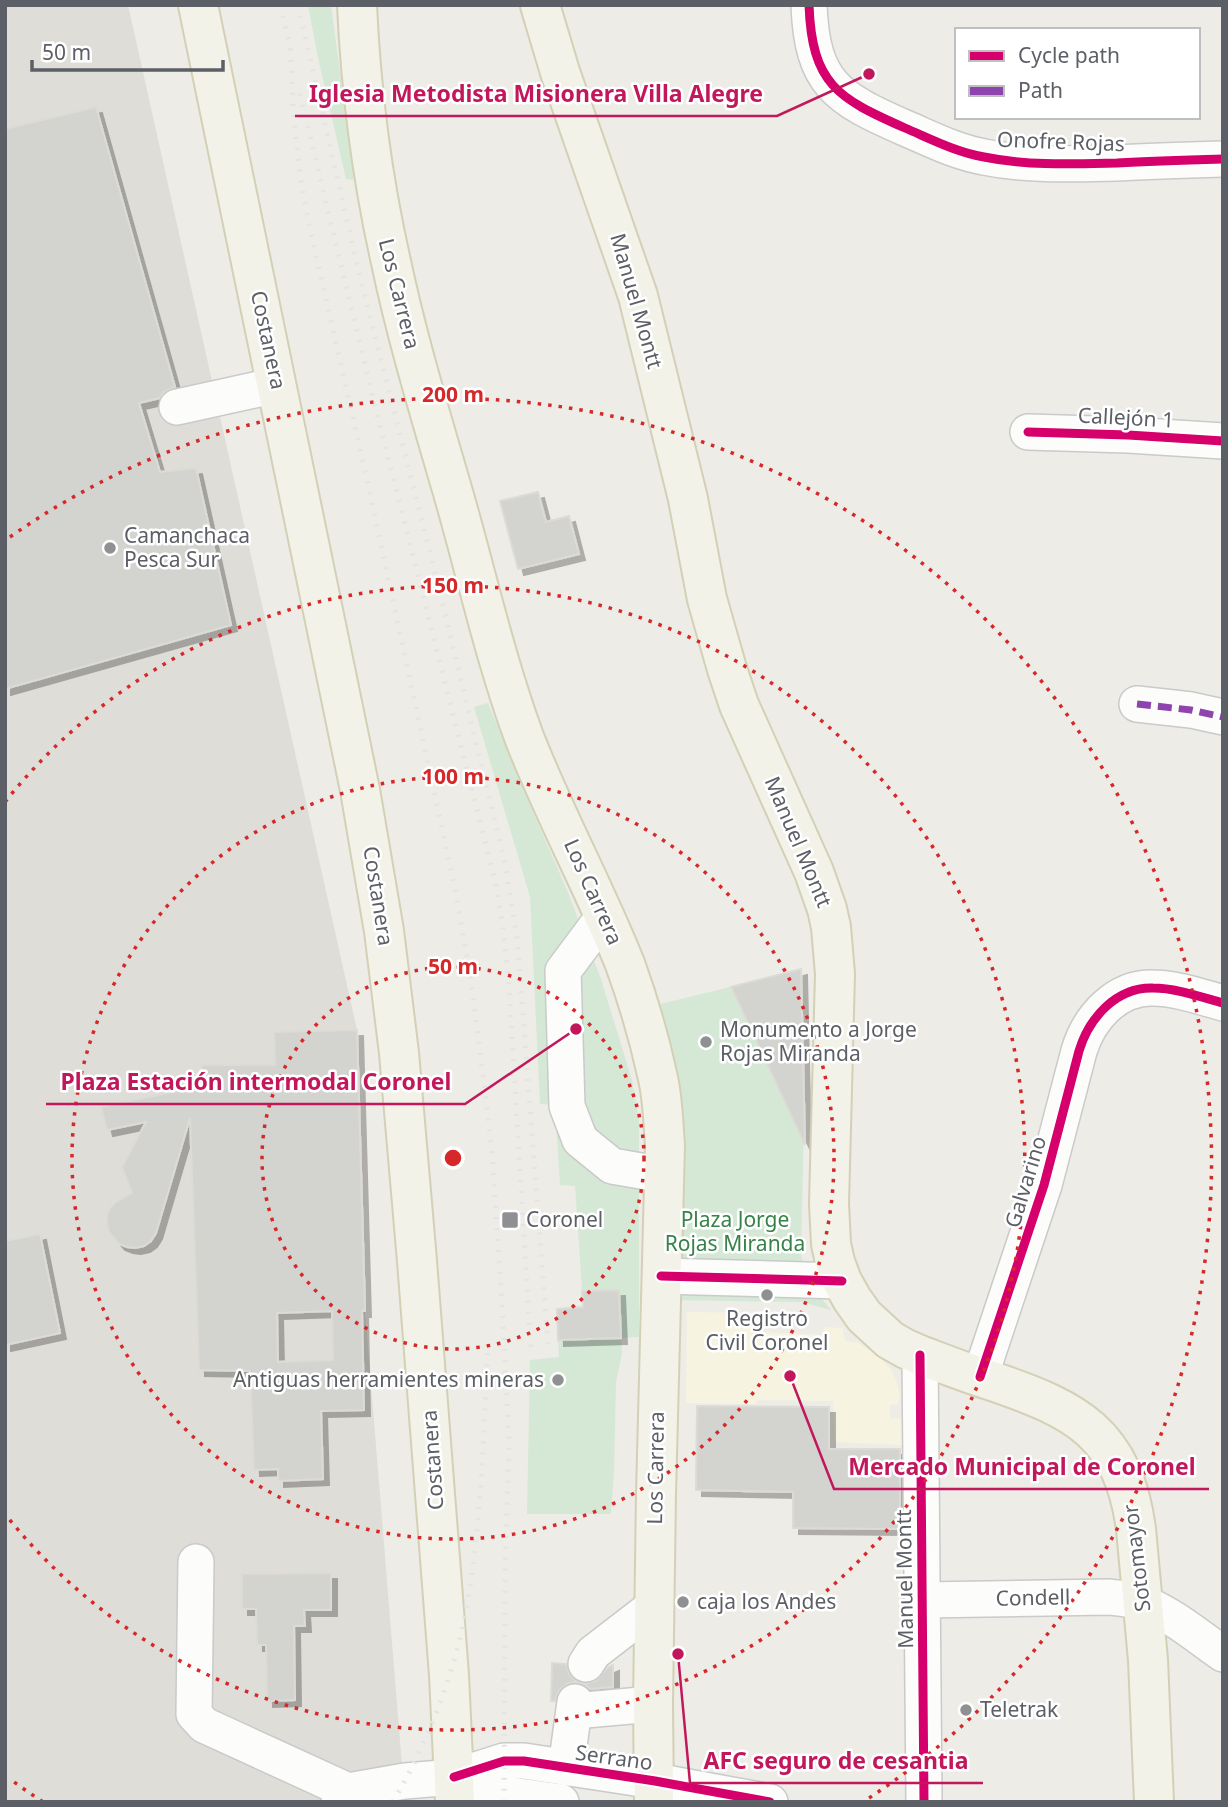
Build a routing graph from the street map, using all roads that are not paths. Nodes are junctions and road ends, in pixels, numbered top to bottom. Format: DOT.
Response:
graph roads {
  1 [pos="198,5"];
  2 [pos="357,5"];
  3 [pos="540,5"];
  4 [pos="809,5"];
  5 [pos="1223,159"];
  6 [pos="277,386"];
  7 [pos="177,407"];
  8 [pos="1028,432"];
  9 [pos="1223,441"];
  10 [pos="1137,704"];
  11 [pos="1223,717"];
  12 [pos="604,916"];
  13 [pos="1223,1003"];
  14 [pos="664,1175"];
  15 [pos="661,1276"];
  16 [pos="842,1281"];
  17 [pos="920,1355"];
  18 [pos="980,1377"];
  19 [pos="197,1562"];
  20 [pos="923,1600"];
  21 [pos="1143,1603"];
  22 [pos="654,1606"];
  23 [pos="1223,1654"];
  24 [pos="586,1664"];
  25 [pos="653,1704"];
  26 [pos="564,1785"];
  27 [pos="454,1789"];
  28 [pos="654,1792"];
  29 [pos="344,1797"];
  30 [pos="770,1802"];
  31 [pos="924,1802"];
  32 [pos="1154,1802"];
  1 -- 6 [label="main road, Costanera"];
  2 -- 12 [label="main road, Los Carrera"];
  3 -- 16 [label="main road, Manuel Montt"];
  4 -- 5 [label="street, Onofre Rojas"];
  6 -- 7 [label="street"];
  6 -- 27 [label="main road, Costanera"];
  8 -- 9 [label="street, Callejón 1"];
  10 -- 11 [label="street"];
  12 -- 14 [label="main road, Los Carrera"];
  12 -- 14 [label="street"];
  13 -- 18 [label="street, Galvarino"];
  14 -- 15 [label="main road, Los Carrera"];
  15 -- 16 [label="street"];
  15 -- 22 [label="main road, Los Carrera"];
  16 -- 17 [label="main road, Manuel Montt"];
  17 -- 18 [label="main road, Sotomayor"];
  17 -- 20 [label="street, Manuel Montt"];
  18 -- 21 [label="main road, Sotomayor"];
  19 -- 29 [label="street"];
  20 -- 21 [label="street, Condell"];
  20 -- 31 [label="street, Manuel Montt"];
  21 -- 23 [label="street, Condell"];
  21 -- 32 [label="main road, Sotomayor"];
  22 -- 24 [label="street"];
  22 -- 25 [label="main road, Los Carrera"];
  25 -- 26 [label="street"];
  25 -- 28 [label="main road, Los Carrera"];
  26 -- 27 [label="street, Serrano"];
  26 -- 28 [label="street, Serrano"];
  27 -- 29 [label="street, Serrano"];
  28 -- 30 [label="street, Serrano"];
}
